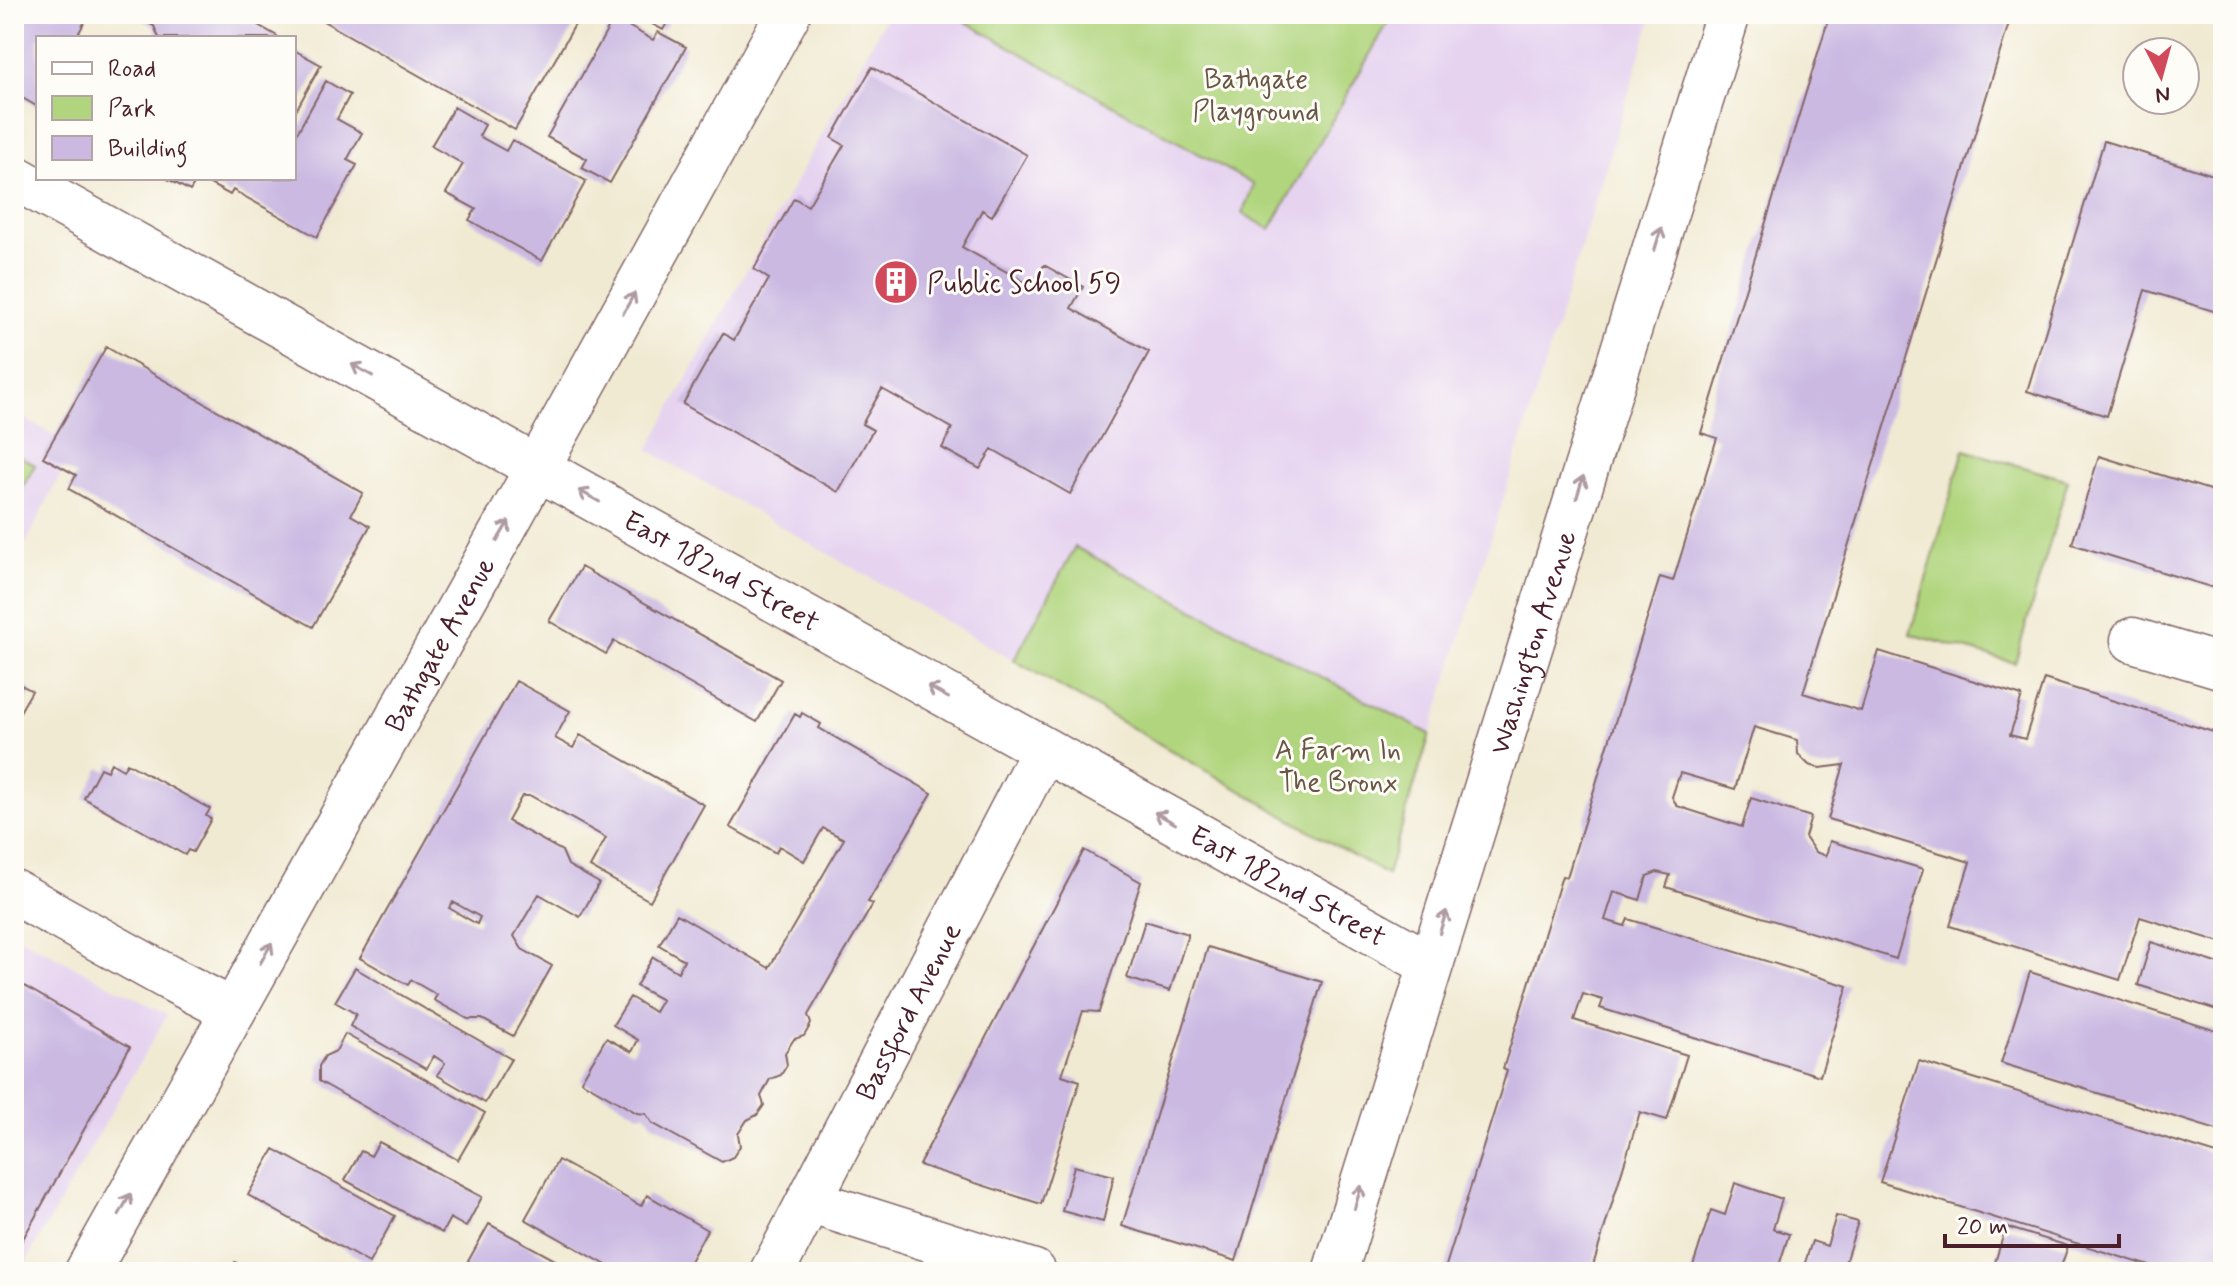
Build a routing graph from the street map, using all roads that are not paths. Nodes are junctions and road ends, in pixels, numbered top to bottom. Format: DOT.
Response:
graph roads {
  1 [pos="788,14"];
  2 [pos="1728,14"];
  3 [pos="14,177"];
  4 [pos="538,468"];
  5 [pos="2133,640"];
  6 [pos="2223,667"];
  7 [pos="1043,751"];
  8 [pos="14,892"];
  9 [pos="1430,964"];
  10 [pos="233,1011"];
  11 [pos="809,1201"];
  12 [pos="87,1272"];
  13 [pos="772,1272"];
  14 [pos="1034,1272"];
  15 [pos="1335,1272"];
  4 -- 1 [label="street, Bathgate Avenue, one-way"];
  9 -- 2 [label="street, Washington Avenue, one-way"];
  4 -- 3 [label="street, East 182nd Street, one-way"];
  7 -- 4 [label="street, East 182nd Street, one-way"];
  10 -- 4 [label="street, Bathgate Avenue, one-way"];
  5 -- 6 [label="street"];
  9 -- 7 [label="street, East 182nd Street, one-way"];
  7 -- 11 [label="street, Bassford Avenue"];
  8 -- 10 [label="street"];
  15 -- 9 [label="street, Washington Avenue, one-way"];
  12 -- 10 [label="street, Bathgate Avenue, one-way"];
  11 -- 13 [label="street, Bassford Avenue"];
  11 -- 14 [label="street"];
}
